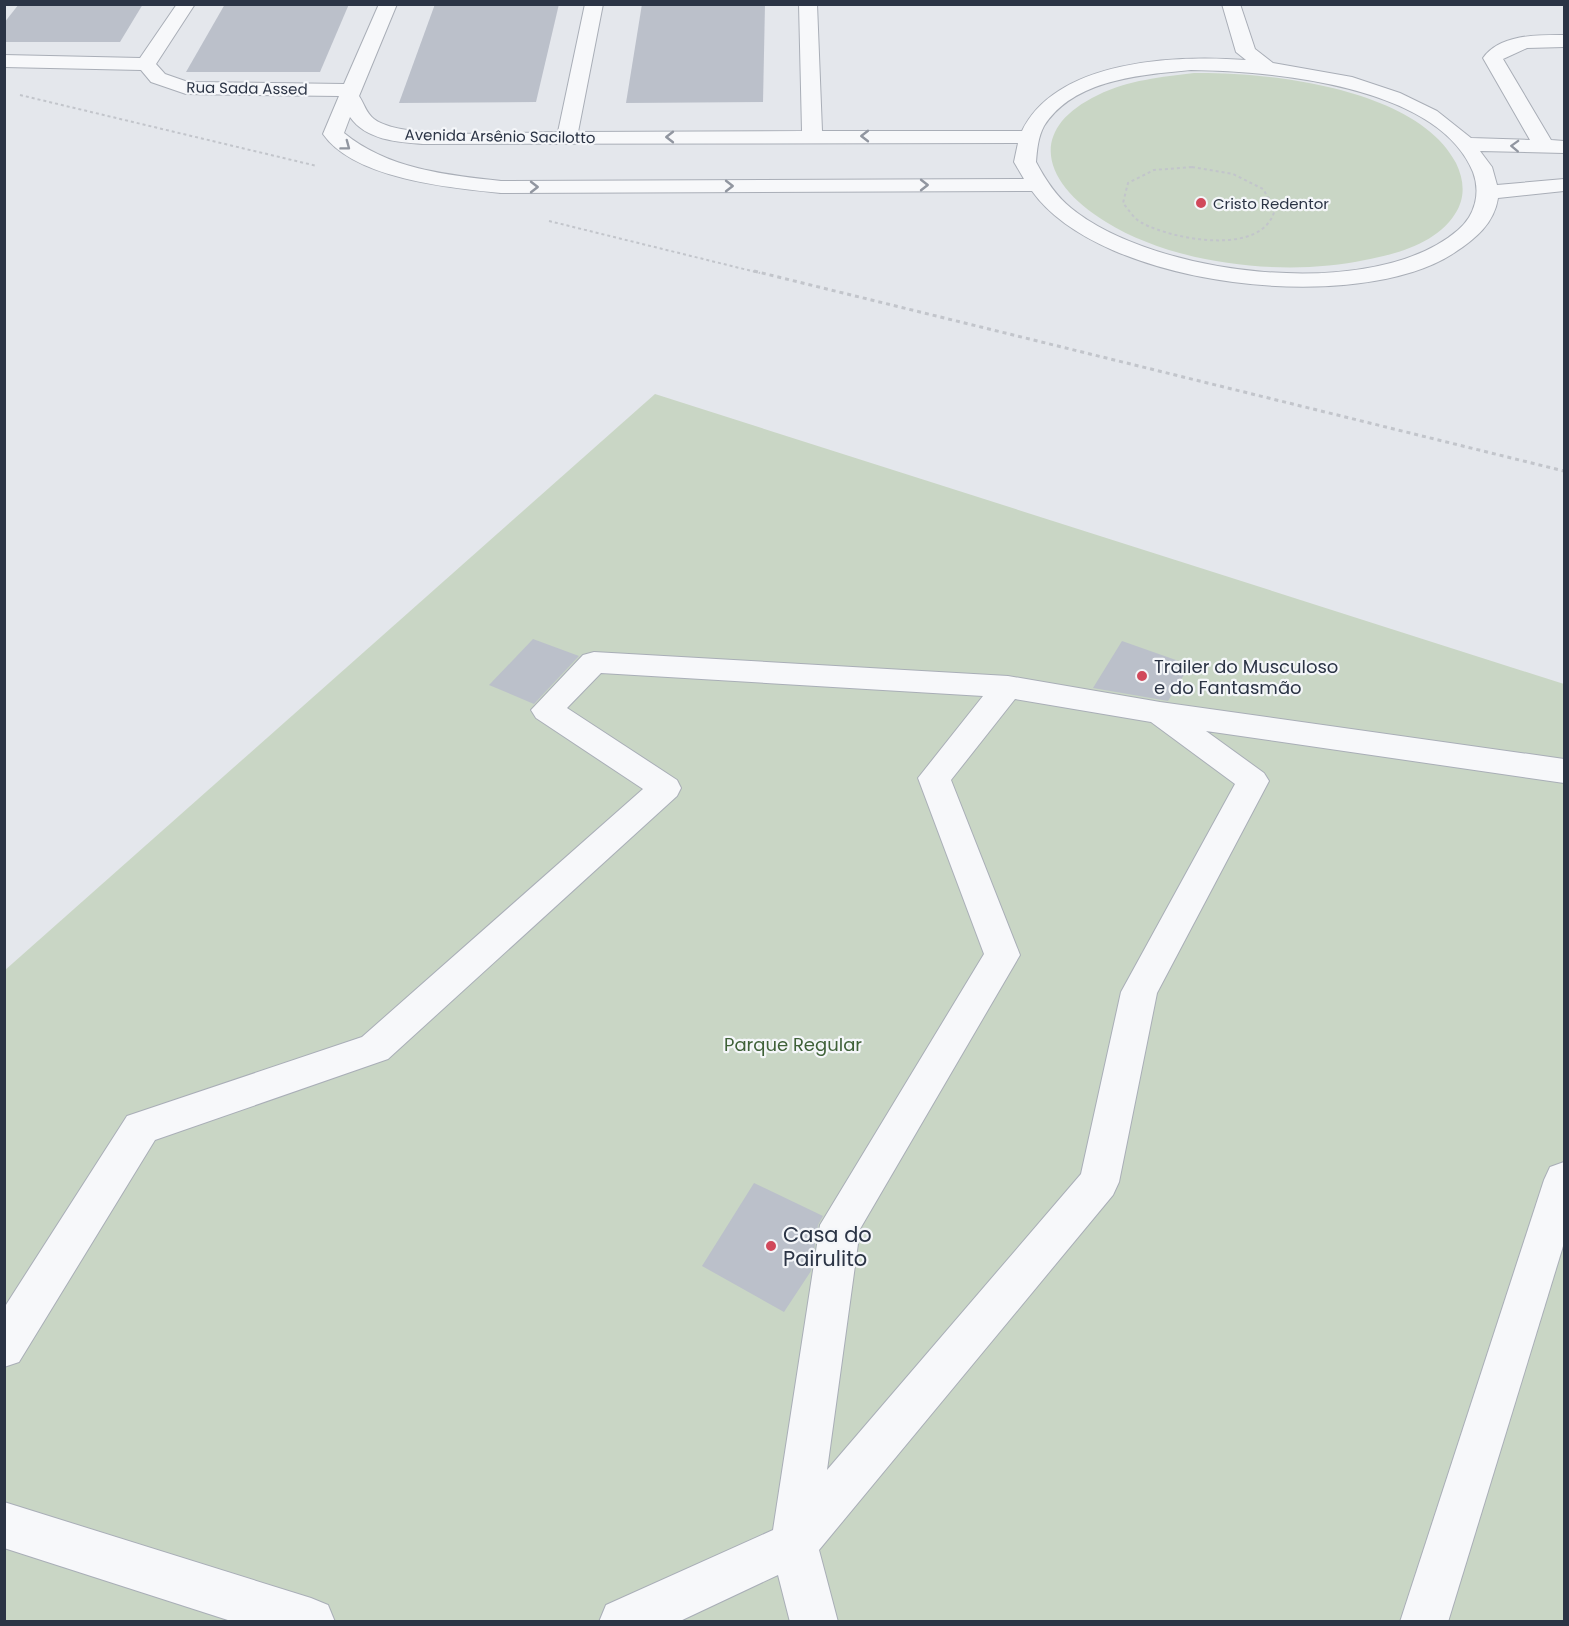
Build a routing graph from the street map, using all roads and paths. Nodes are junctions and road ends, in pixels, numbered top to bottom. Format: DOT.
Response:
graph roads {
  1 [pos="186,4"];
  2 [pos="388,4"];
  3 [pos="594,4"];
  4 [pos="808,4"];
  5 [pos="1231,4"];
  6 [pos="1564,41"];
  7 [pos="1240,58"];
  8 [pos="4,62"];
  9 [pos="146,64"];
  10 [pos="16,94"];
  11 [pos="352,94"];
  12 [pos="812,136"];
  13 [pos="567,137"];
  14 [pos="1029,137"];
  15 [pos="423,138"];
  16 [pos="1466,144"];
  17 [pos="1555,147"];
  18 [pos="377,161"];
  19 [pos="328,168"];
  20 [pos="1037,185"];
  21 [pos="1564,185"];
  22 [pos="1263,189"];
  23 [pos="1488,192"];
  24 [pos="548,221"];
  25 [pos="1564,471"];
  26 [pos="1008,687"];
  27 [pos="1160,713"];
  28 [pos="1564,771"];
  29 [pos="1564,1180"];
  30 [pos="4,1347"];
  31 [pos="4,1525"];
  32 [pos="794,1544"];
  33 [pos="311,1622"];
  34 [pos="623,1622"];
  35 [pos="814,1622"];
  36 [pos="1425,1622"];
  1 -- 9 [label="street"];
  2 -- 11 [label="street"];
  3 -- 13 [label="street"];
  4 -- 12 [label="street"];
  5 -- 7 [label="street"];
  6 -- 17 [label="street"];
  7 -- 14 [label="street"];
  7 -- 16 [label="street"];
  8 -- 9 [label="street"];
  9 -- 11 [label="street, Rua Sada Assed"];
  10 -- 19 [label="path"];
  11 -- 15 [label="street, Avenida Arsênio Sacilotto"];
  11 -- 18 [label="street, Avenida Arsênio Sacilotto, one-way"];
  12 -- 13 [label="street, Avenida Arsênio Sacilotto, one-way"];
  14 -- 12 [label="street, Avenida Arsênio Sacilotto, one-way"];
  13 -- 15 [label="street, Avenida Arsênio Sacilotto"];
  14 -- 20 [label="street"];
  15 -- 18 [label="street"];
  17 -- 16 [label="street, one-way"];
  16 -- 23 [label="street"];
  18 -- 20 [label="street, Avenida Arsênio Sacilotto, one-way"];
  20 -- 23 [label="street"];
  21 -- 23 [label="street"];
  22 -- 22 [label="path"];
  24 -- 25 [label="path"];
  26 -- 27 [label="street"];
  26 -- 30 [label="street"];
  26 -- 32 [label="street"];
  27 -- 28 [label="street"];
  27 -- 32 [label="street"];
  29 -- 36 [label="street"];
  31 -- 33 [label="street"];
  32 -- 34 [label="street"];
  32 -- 35 [label="street"];
}
